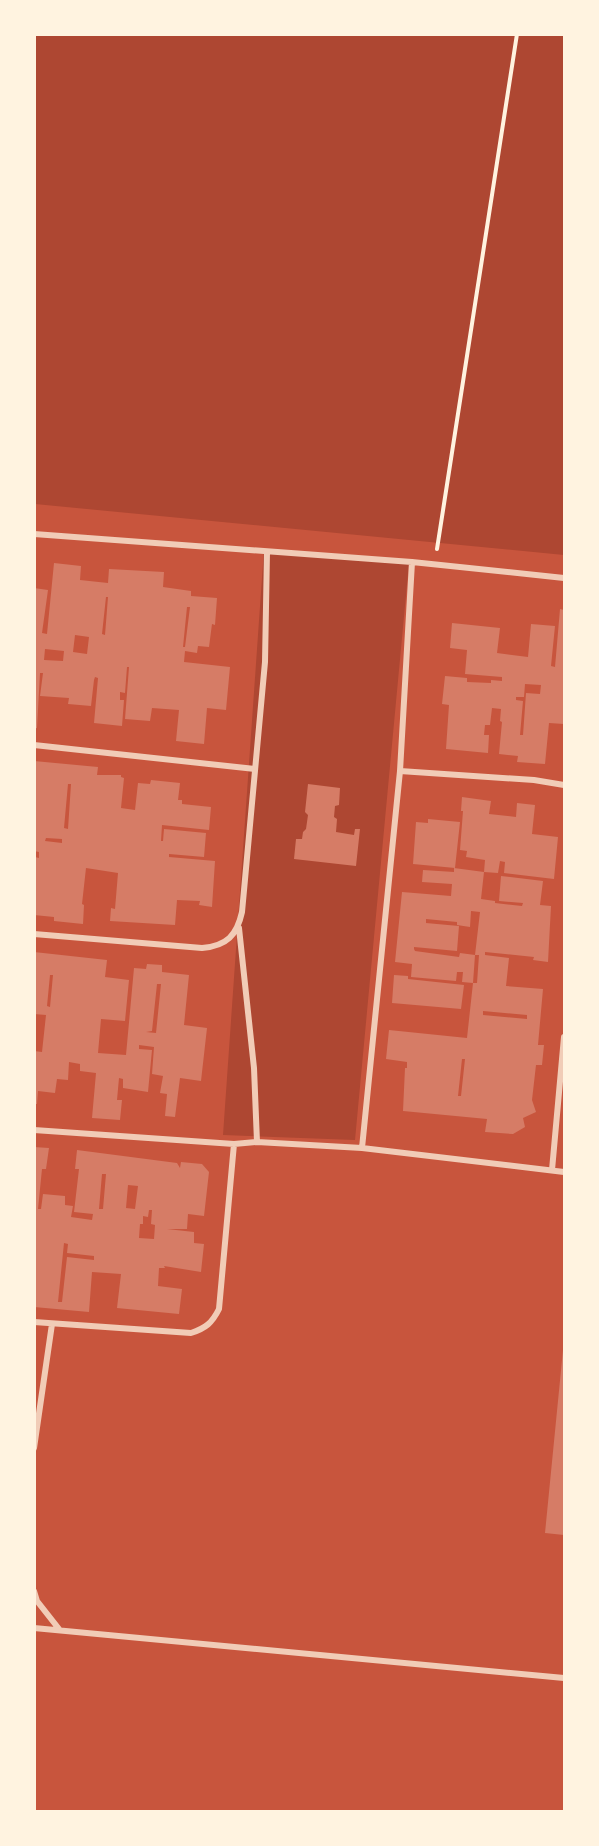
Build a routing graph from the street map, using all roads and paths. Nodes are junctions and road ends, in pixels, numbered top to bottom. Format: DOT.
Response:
graph roads {
  1 [pos="516,34"];
  2 [pos="34,534"];
  3 [pos="267,552"];
  4 [pos="412,562"];
  5 [pos="435,565"];
  6 [pos="564,578"];
  7 [pos="34,745"];
  8 [pos="255,769"];
  9 [pos="400,771"];
  10 [pos="564,785"];
  11 [pos="238,928"];
  12 [pos="34,934"];
  13 [pos="564,1037"];
  14 [pos="34,1130"];
  15 [pos="257,1142"];
  16 [pos="234,1144"];
  17 [pos="362,1148"];
  18 [pos="552,1170"];
  19 [pos="564,1172"];
  20 [pos="34,1322"];
  21 [pos="52,1324"];
  22 [pos="34,1448"];
  23 [pos="34,1591"];
  24 [pos="34,1628"];
  25 [pos="59,1629"];
  26 [pos="564,1678"];
  1 -- 5 [label="path"];
  2 -- 3 [label="street"];
  3 -- 4 [label="street"];
  3 -- 8 [label="street"];
  4 -- 5 [label="street"];
  4 -- 9 [label="street"];
  5 -- 6 [label="street"];
  7 -- 8 [label="street"];
  8 -- 11 [label="street"];
  9 -- 10 [label="street"];
  9 -- 17 [label="street"];
  11 -- 12 [label="street"];
  11 -- 15 [label="street"];
  13 -- 18 [label="street"];
  14 -- 16 [label="street"];
  15 -- 16 [label="street"];
  15 -- 17 [label="street"];
  16 -- 21 [label="street"];
  17 -- 18 [label="street"];
  18 -- 19 [label="street"];
  20 -- 21 [label="street"];
  21 -- 22 [label="street"];
  23 -- 25 [label="street"];
  24 -- 25 [label="street"];
  25 -- 26 [label="street"];
}
